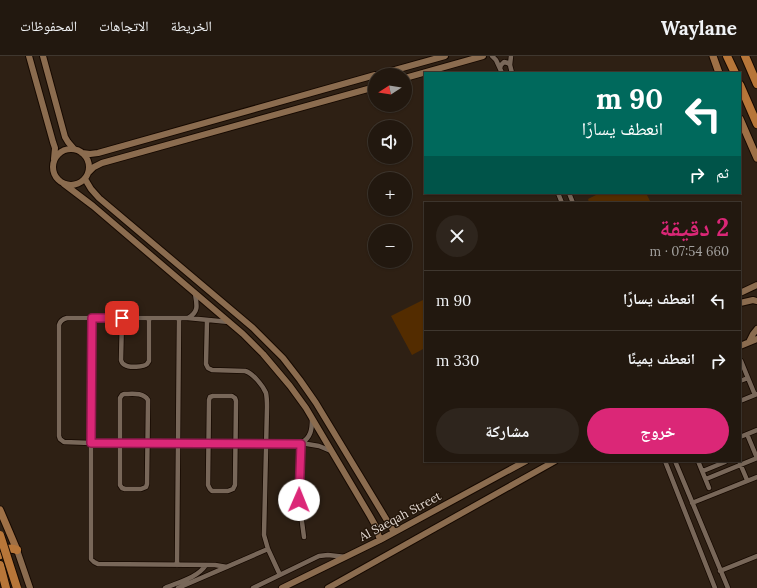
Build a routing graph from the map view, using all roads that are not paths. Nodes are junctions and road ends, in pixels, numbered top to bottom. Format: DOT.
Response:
graph roads {
  1 [pos="29,56"];
  2 [pos="43,56"];
  3 [pos="445,56"];
  4 [pos="483,56"];
  5 [pos="492,56"];
  6 [pos="511,56"];
  7 [pos="713,56"];
  8 [pos="727,56"];
  9 [pos="745,56"];
  10 [pos="510,65"];
  11 [pos="401,68"];
  12 [pos="501,71"];
  13 [pos="426,72"];
  14 [pos="512,72"];
  15 [pos="719,72"];
  16 [pos="735,72"];
  17 [pos="424,73"];
  18 [pos="412,76"];
  19 [pos="368,77"];
  20 [pos="757,84"];
  21 [pos="741,87"];
  22 [pos="368,89"];
  23 [pos="741,121"];
  24 [pos="757,124"];
  25 [pos="74,149"];
  26 [pos="82,153"];
  27 [pos="757,158"];
  28 [pos="54,160"];
  29 [pos="87,176"];
  30 [pos="64,184"];
  31 [pos="757,285"];
  32 [pos="741,293"];
  33 [pos="195,294"];
  34 [pos="757,301"];
  35 [pos="741,303"];
  36 [pos="92,318"];
  37 [pos="122,318"];
  38 [pos="149,318"];
  39 [pos="188,318"];
  40 [pos="179,320"];
  41 [pos="207,320"];
  42 [pos="228,322"];
  43 [pos="757,329"];
  44 [pos="757,339"];
  45 [pos="743,344"];
  46 [pos="741,361"];
  47 [pos="742,371"];
  48 [pos="748,378"];
  49 [pos="741,381"];
  50 [pos="756,394"];
  51 [pos="741,401"];
  52 [pos="312,419"];
  53 [pos="757,430"];
  54 [pos="747,434"];
  55 [pos="741,437"];
  56 [pos="91,443"];
  57 [pos="120,443"];
  58 [pos="147,443"];
  59 [pos="178,443"];
  60 [pos="208,443"];
  61 [pos="236,443"];
  62 [pos="266,443"];
  63 [pos="301,444"];
  64 [pos="755,450"];
  65 [pos="331,451"];
  66 [pos="757,458"];
  67 [pos="524,462"];
  68 [pos="553,462"];
  69 [pos="665,462"];
  70 [pos="675,462"];
  71 [pos="698,462"];
  72 [pos="724,462"];
  73 [pos="740,463"];
  74 [pos="728,470"];
  75 [pos="702,472"];
  76 [pos="757,476"];
  77 [pos="706,479"];
  78 [pos="747,480"];
  79 [pos="709,488"];
  80 [pos="692,503"];
  81 [pos="0,510"];
  82 [pos="394,532"];
  83 [pos="0,535"];
  84 [pos="304,537"];
  85 [pos="380,540"];
  86 [pos="268,549"];
  87 [pos="17,550"];
  88 [pos="0,555"];
  89 [pos="757,556"];
  90 [pos="346,557"];
  91 [pos="0,565"];
  92 [pos="177,565"];
  93 [pos="206,565"];
  94 [pos="226,567"];
  95 [pos="720,571"];
  96 [pos="280,575"];
  97 [pos="6,588"];
  98 [pos="17,588"];
  99 [pos="30,588"];
  100 [pos="165,588"];
  101 [pos="178,588"];
  102 [pos="253,588"];
  103 [pos="282,588"];
  104 [pos="328,588"];
  105 [pos="715,588"];
  106 [pos="728,588"];
  1 -- 28 [label="street"];
  2 -- 25 [label="street"];
  3 -- 11 [label="street"];
  4 -- 13 [label="street"];
  5 -- 12 [label="street"];
  6 -- 10 [label="street"];
  7 -- 15 [label="main road"];
  8 -- 16 [label="highway"];
  9 -- 20 [label="highway"];
  10 -- 12 [label="street"];
  10 -- 14 [label="street"];
  17 -- 18 [label="street"];
  19 -- 26 [label="street"];
  21 -- 24 [label="highway"];
  22 -- 29 [label="street"];
  23 -- 27 [label="main road"];
  25 -- 26 [label="street"];
  25 -- 28 [label="street"];
  26 -- 29 [label="street"];
  28 -- 30 [label="street"];
  29 -- 30 [label="street"];
  29 -- 82 [label="street"];
  30 -- 33 [label="street"];
  31 -- 32 [label="street"];
  33 -- 39 [label="street"];
  33 -- 42 [label="street"];
  34 -- 35 [label="street"];
  36 -- 37 [label="street"];
  36 -- 56 [label="street"];
  36 -- 56 [label="street"];
  37 -- 38 [label="street"];
  37 -- 38 [label="street"];
  38 -- 39 [label="street"];
  39 -- 41 [label="street"];
  40 -- 59 [label="street"];
  41 -- 42 [label="street"];
  41 -- 62 [label="street"];
  42 -- 52 [label="street"];
  43 -- 45 [label="street"];
  44 -- 45 [label="street"];
  46 -- 47 [label="street"];
  47 -- 48 [label="street"];
  48 -- 49 [label="street"];
  48 -- 50 [label="street"];
  50 -- 51 [label="street"];
  52 -- 63 [label="street"];
  52 -- 65 [label="street"];
  53 -- 54 [label="street"];
  54 -- 55 [label="street"];
  54 -- 64 [label="street"];
  56 -- 57 [label="street"];
  56 -- 92 [label="street"];
  57 -- 58 [label="street"];
  57 -- 58 [label="street"];
  57 -- 58 [label="street"];
  58 -- 59 [label="street"];
  59 -- 60 [label="street"];
  59 -- 92 [label="street"];
  60 -- 61 [label="street"];
  60 -- 61 [label="street"];
  60 -- 61 [label="street"];
  61 -- 62 [label="street"];
  62 -- 63 [label="street"];
  62 -- 86 [label="street"];
  63 -- 65 [label="street"];
  63 -- 84 [label="street"];
  64 -- 66 [label="street"];
  65 -- 85 [label="street"];
  66 -- 73 [label="street"];
  67 -- 82 [label="street, Al Saeqah Street"];
  68 -- 104 [label="street"];
  69 -- 105 [label="street"];
  70 -- 80 [label="street"];
  71 -- 75 [label="street"];
  72 -- 74 [label="street"];
  72 -- 75 [label="street"];
  73 -- 74 [label="street"];
  73 -- 78 [label="street"];
  74 -- 77 [label="street"];
  75 -- 77 [label="street"];
  76 -- 78 [label="street"];
  77 -- 79 [label="street"];
  78 -- 80 [label="street"];
  80 -- 95 [label="street"];
  81 -- 87 [label="main road"];
  82 -- 85 [label="street, Al Saeqah Street"];
  83 -- 98 [label="highway, bridge"];
  85 -- 90 [label="street, Al Saeqah Street"];
  86 -- 94 [label="street"];
  86 -- 96 [label="street"];
  87 -- 88 [label="highway"];
  87 -- 99 [label="street"];
  89 -- 95 [label="street"];
  90 -- 96 [label="street"];
  90 -- 103 [label="street, Al Saeqah Street"];
  91 -- 97 [label="highway"];
  92 -- 93 [label="street"];
  93 -- 94 [label="street"];
  93 -- 100 [label="street"];
  94 -- 101 [label="street"];
  95 -- 106 [label="street"];
  96 -- 102 [label="street"];
}
